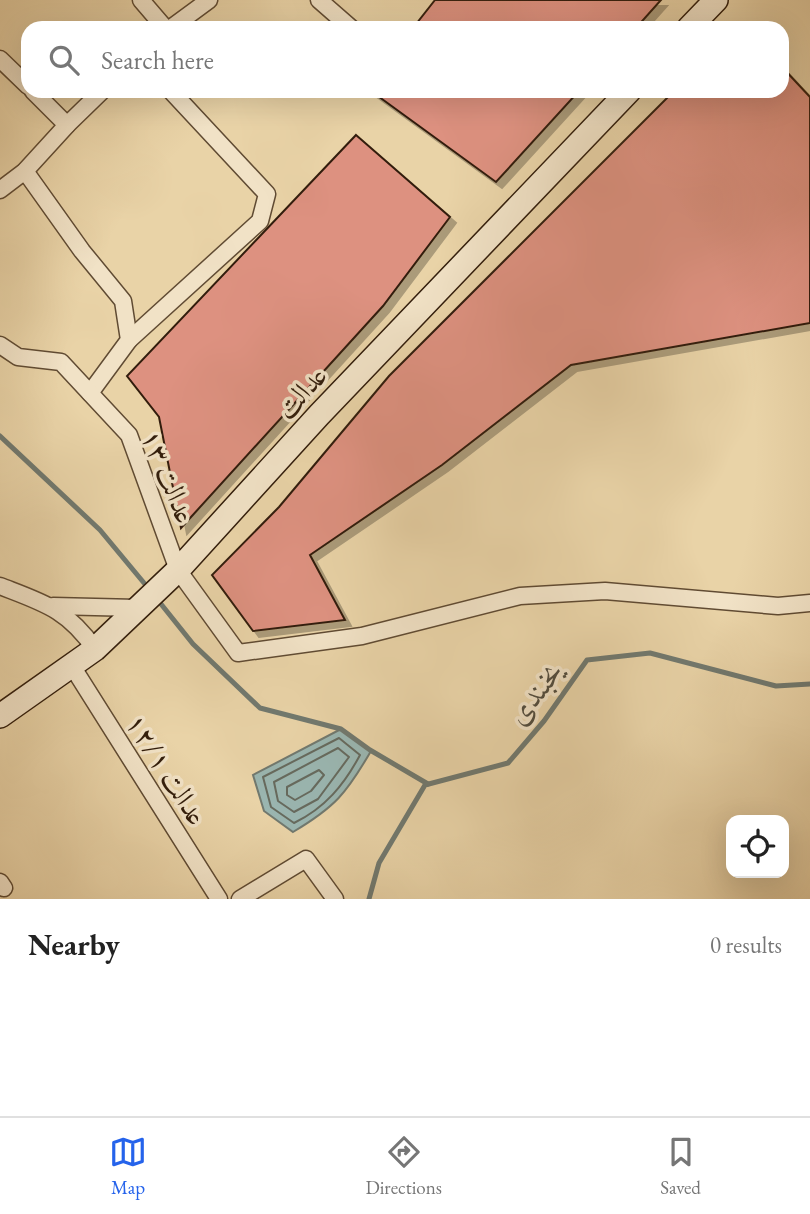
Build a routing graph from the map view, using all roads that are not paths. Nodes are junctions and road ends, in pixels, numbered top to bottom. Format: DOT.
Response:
graph roads {
  1 [pos="141,0"];
  2 [pos="209,0"];
  3 [pos="319,0"];
  4 [pos="716,0"];
  5 [pos="159,21"];
  6 [pos="180,21"];
  7 [pos="343,21"];
  8 [pos="696,21"];
  9 [pos="0,58"];
  10 [pos="21,79"];
  11 [pos="40,98"];
  12 [pos="95,98"];
  13 [pos="177,98"];
  14 [pos="622,98"];
  15 [pos="67,125"];
  16 [pos="25,171"];
  17 [pos="0,190"];
  18 [pos="129,341"];
  19 [pos="0,345"];
  20 [pos="90,393"];
  21 [pos="178,570"];
  22 [pos="0,586"];
  23 [pos="148,599"];
  24 [pos="810,603"];
  25 [pos="51,606"];
  26 [pos="95,649"];
  27 [pos="72,666"];
  28 [pos="0,716"];
  29 [pos="219,899"];
  30 [pos="240,899"];
  31 [pos="335,899"];
  1 -- 5 [label="street"];
  2 -- 6 [label="street"];
  3 -- 7 [label="street"];
  4 -- 8 [label="street"];
  9 -- 10 [label="street"];
  11 -- 15 [label="street"];
  12 -- 15 [label="street"];
  13 -- 18 [label="street"];
  14 -- 21 [label="street, عدالت"];
  15 -- 16 [label="street"];
  16 -- 17 [label="street"];
  16 -- 18 [label="street"];
  18 -- 20 [label="street"];
  19 -- 20 [label="street, عدالت ۱۳"];
  20 -- 21 [label="street, عدالت ۱۳"];
  21 -- 23 [label="street, عدالت"];
  21 -- 24 [label="street, عدالت ۱۳"];
  22 -- 25 [label="street"];
  23 -- 25 [label="street"];
  23 -- 26 [label="street, عدالت"];
  25 -- 26 [label="street"];
  26 -- 27 [label="street, عدالت"];
  27 -- 28 [label="street, عدالت"];
  27 -- 29 [label="street, عدالت ۱۲/۱"];
  30 -- 31 [label="street"];
}
